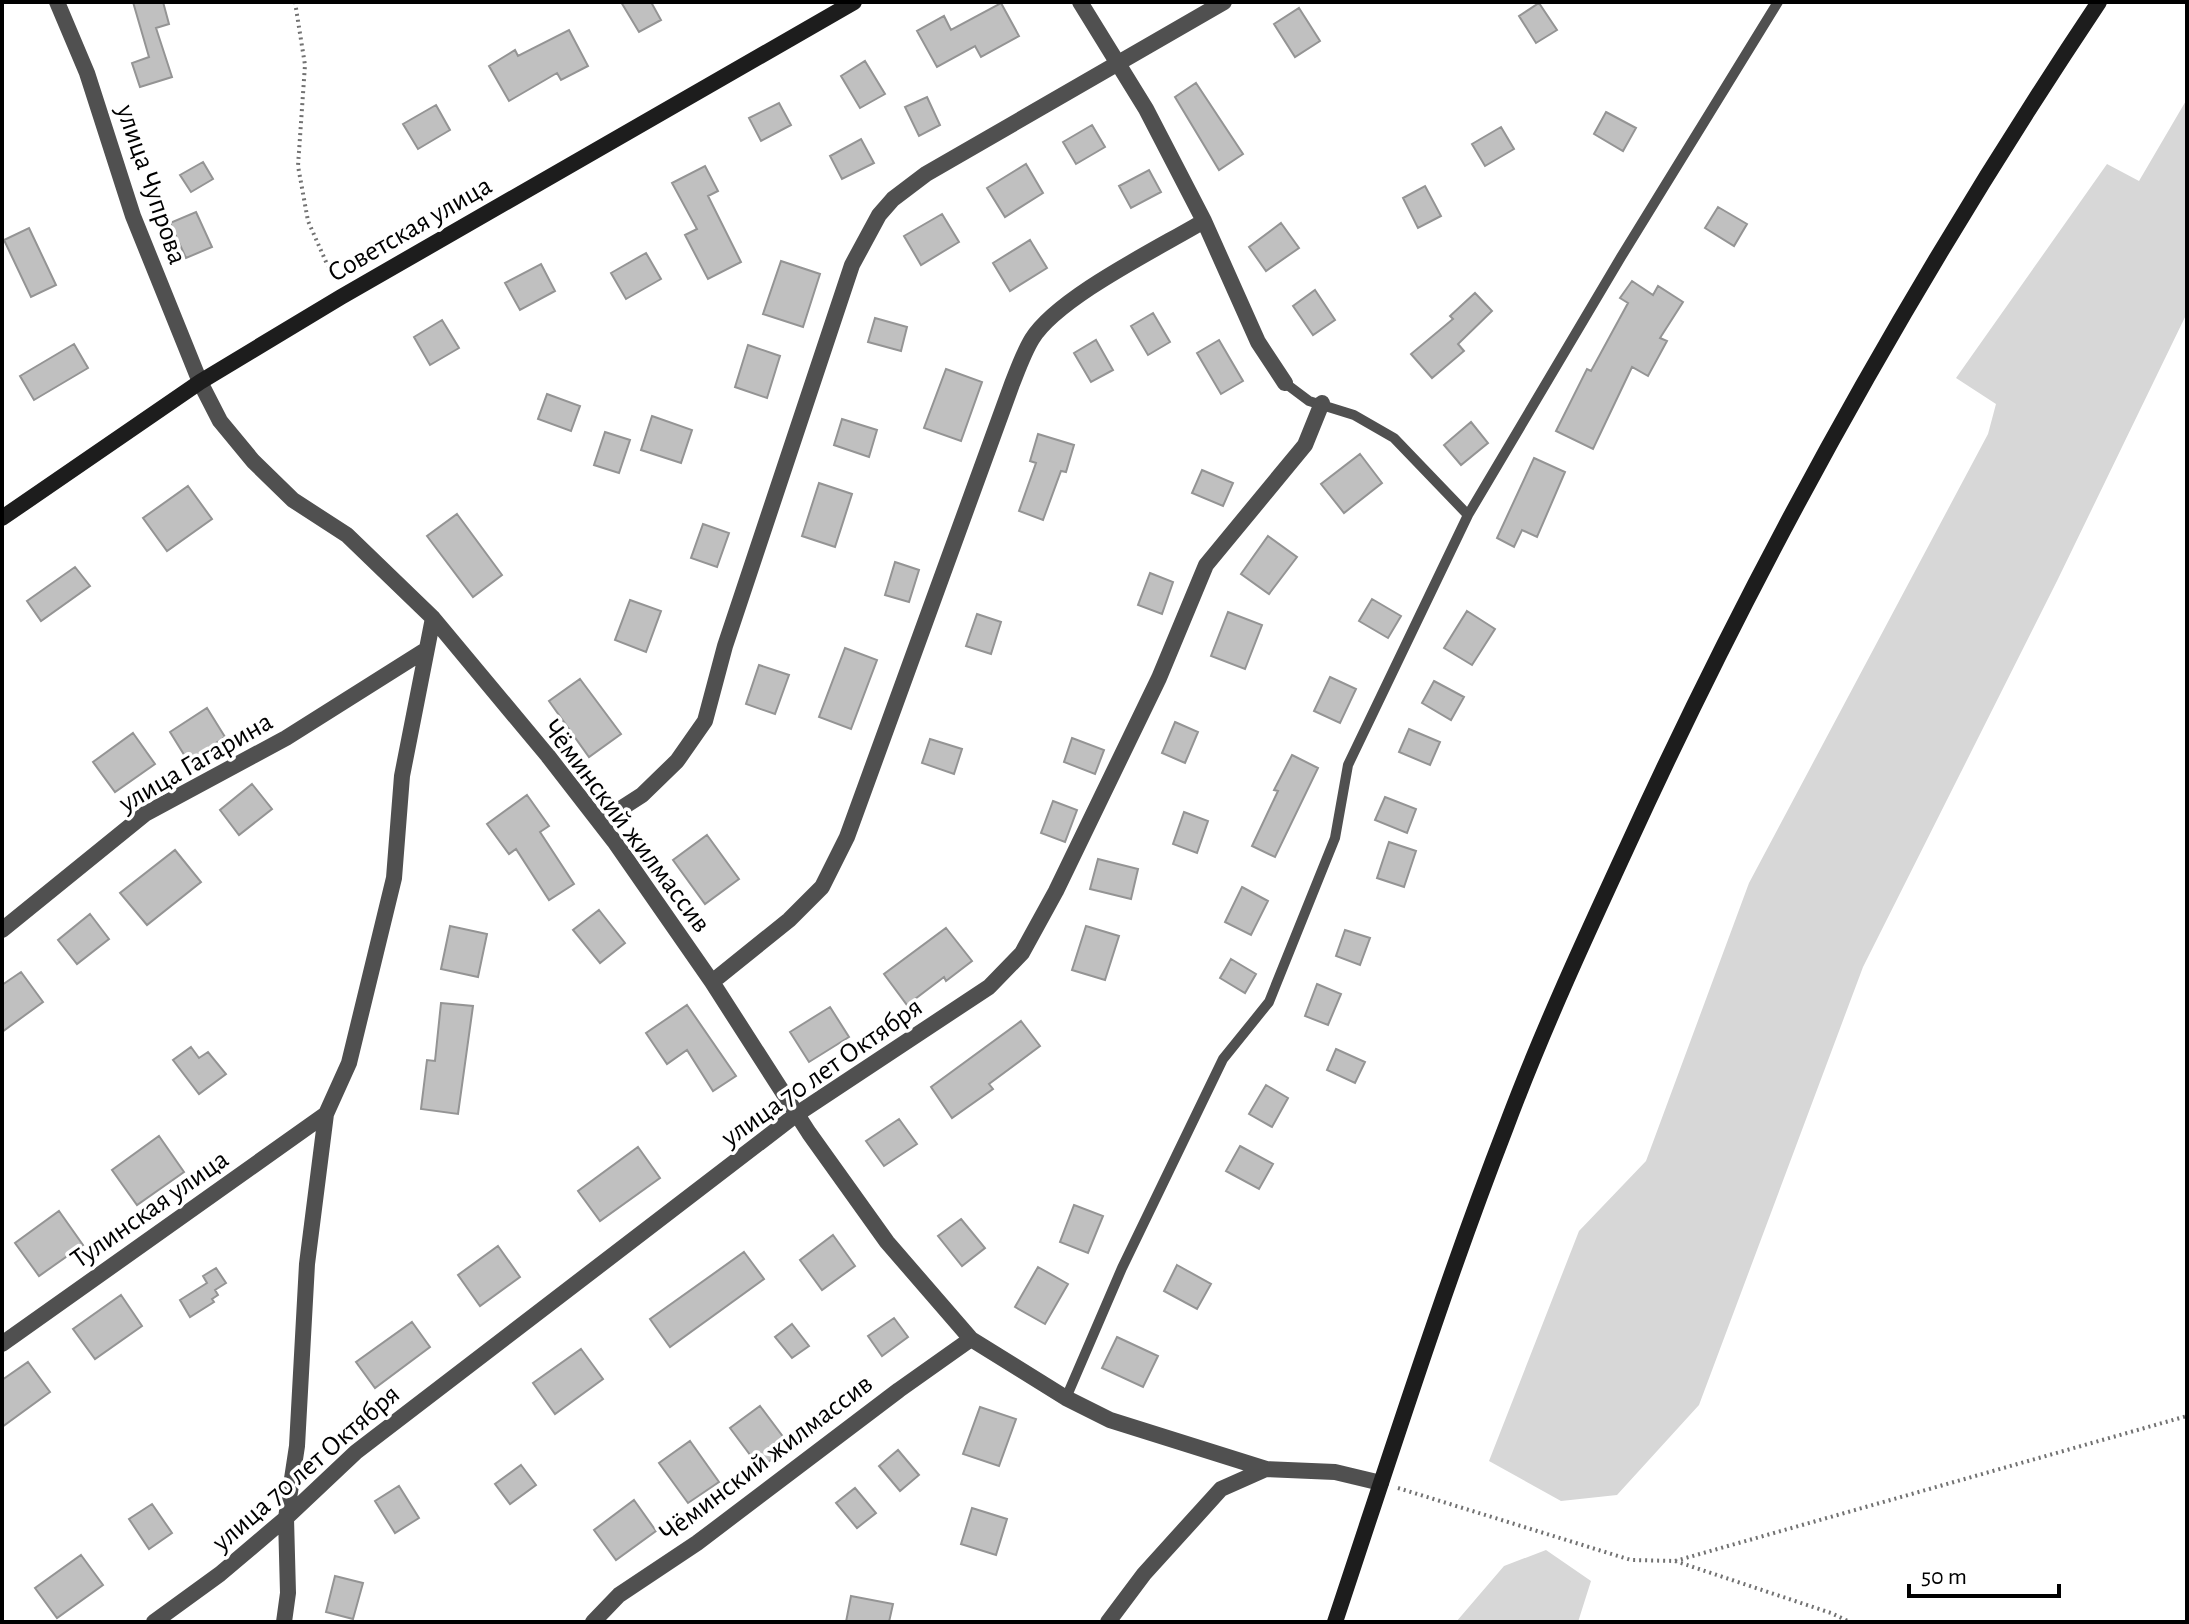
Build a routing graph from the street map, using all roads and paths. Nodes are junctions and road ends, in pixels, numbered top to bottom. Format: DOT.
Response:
graph roads {
  1 [pos="57,2"];
  2 [pos="295,2"];
  3 [pos="854,2"];
  4 [pos="1080,2"];
  5 [pos="1224,2"];
  6 [pos="1778,2"];
  7 [pos="2099,2"];
  8 [pos="1118,63"];
  9 [pos="1204,221"];
  10 [pos="341,297"];
  11 [pos="200,382"];
  12 [pos="1285,383"];
  13 [pos="1322,403"];
  14 [pos="1468,515"];
  15 [pos="2,518"];
  16 [pos="433,618"];
  17 [pos="424,651"];
  18 [pos="600,822"];
  19 [pos="2,930"];
  20 [pos="712,982"];
  21 [pos="326,1114"];
  22 [pos="797,1114"];
  23 [pos="971,1339"];
  24 [pos="2,1344"];
  25 [pos="1066,1398"];
  26 [pos="2187,1416"];
  27 [pos="1266,1469"];
  28 [pos="1381,1483"];
  29 [pos="286,1518"];
  30 [pos="1675,1561"];
  31 [pos="154,1622"];
  32 [pos="284,1622"];
  33 [pos="593,1622"];
  34 [pos="1108,1622"];
  35 [pos="1335,1622"];
  36 [pos="1850,1622"];
  1 -- 11 [label="street, улица Чупрова"];
  2 -- 10 [label="path"];
  3 -- 10 [label="main road, Советская улица"];
  4 -- 8 [label="street"];
  5 -- 8 [label="street"];
  6 -- 14 [label="lane"];
  7 -- 28 [label="main road"];
  8 -- 9 [label="street"];
  8 -- 18 [label="street"];
  9 -- 12 [label="street"];
  9 -- 20 [label="street"];
  10 -- 11 [label="main road, Советская улица"];
  11 -- 15 [label="main road, Советская улица"];
  11 -- 16 [label="street, Чёминский жилмассив"];
  12 -- 13 [label="lane"];
  13 -- 14 [label="lane"];
  13 -- 22 [label="street, улица 70 лет Октября"];
  14 -- 25 [label="lane"];
  16 -- 17 [label="street"];
  16 -- 18 [label="street, Чёминский жилмассив"];
  17 -- 19 [label="street, улица Гагарина"];
  17 -- 21 [label="street"];
  18 -- 20 [label="street, Чёминский жилмассив"];
  20 -- 22 [label="street, Чёминский жилмассив"];
  21 -- 24 [label="street, Тулинская улица"];
  21 -- 29 [label="street"];
  22 -- 23 [label="street, Чёминский жилмассив"];
  22 -- 29 [label="street, улица 70 лет Октября"];
  23 -- 25 [label="street, Чёминский жилмассив"];
  23 -- 33 [label="street, Чёминский жилмассив"];
  25 -- 27 [label="street, Чёминский жилмассив"];
  26 -- 30 [label="path"];
  27 -- 28 [label="street, Чёминский жилмассив"];
  27 -- 34 [label="street, Чёминский жилмассив"];
  28 -- 30 [label="path"];
  28 -- 35 [label="main road"];
  29 -- 31 [label="street, улица 70 лет Октября"];
  29 -- 32 [label="street"];
  30 -- 36 [label="path"];
}
